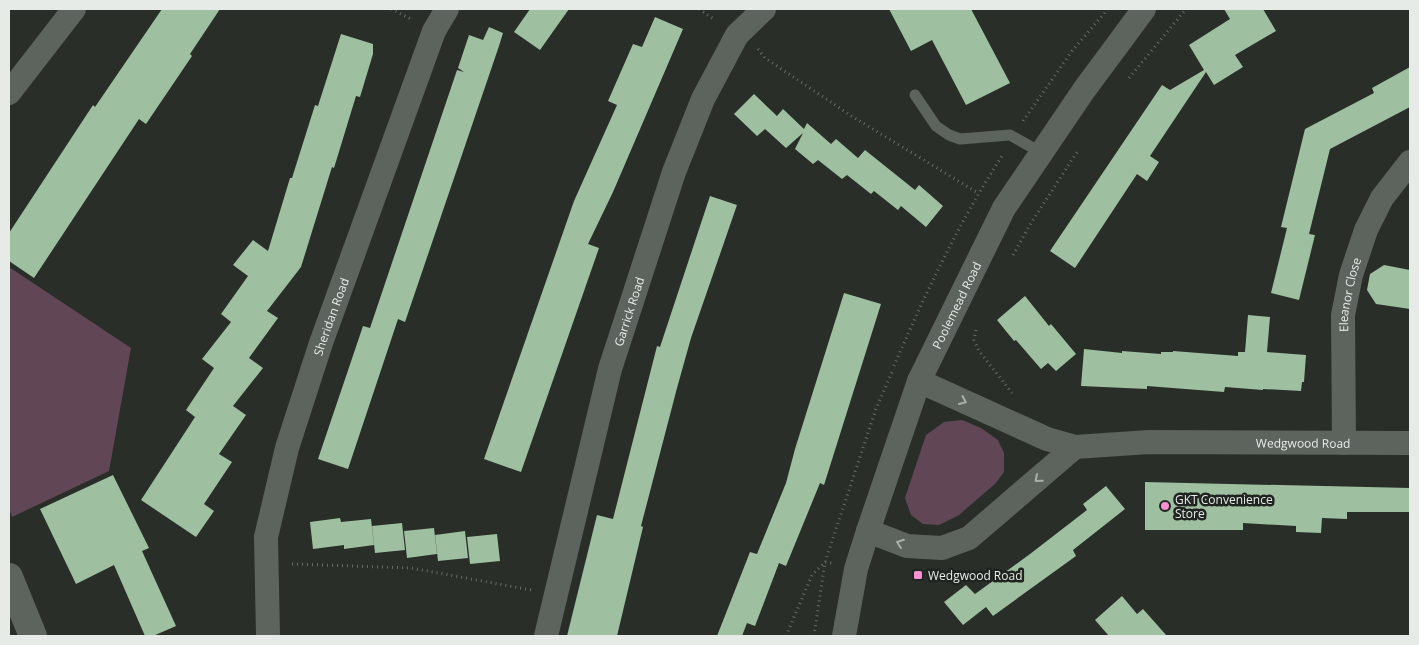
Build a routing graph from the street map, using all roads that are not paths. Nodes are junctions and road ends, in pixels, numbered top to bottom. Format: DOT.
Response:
graph roads {
  1 [pos="74,9"];
  2 [pos="447,9"];
  3 [pos="764,9"];
  4 [pos="1144,9"];
  5 [pos="9,93"];
  6 [pos="915,95"];
  7 [pos="1042,153"];
  8 [pos="1410,162"];
  9 [pos="918,381"];
  10 [pos="1344,443"];
  11 [pos="1410,443"];
  12 [pos="1075,447"];
  13 [pos="868,531"];
  14 [pos="9,577"];
  15 [pos="33,636"];
  16 [pos="268,636"];
  17 [pos="546,636"];
  18 [pos="844,636"];
  1 -- 5 [label="street"];
  2 -- 16 [label="street, Sheridan Road"];
  3 -- 17 [label="street, Garrick Road"];
  4 -- 7 [label="street, Poolemead Road"];
  6 -- 7 [label="lane"];
  7 -- 9 [label="street, Poolemead Road"];
  8 -- 10 [label="street, Eleanor Close"];
  9 -- 12 [label="street, Wedgwood Road, one-way"];
  9 -- 13 [label="street, Poolemead Road"];
  10 -- 11 [label="street, Wedgwood Road"];
  10 -- 12 [label="street, Wedgwood Road"];
  12 -- 13 [label="street, one-way"];
  13 -- 18 [label="street, Poolemead Road"];
  14 -- 15 [label="street"];
}
